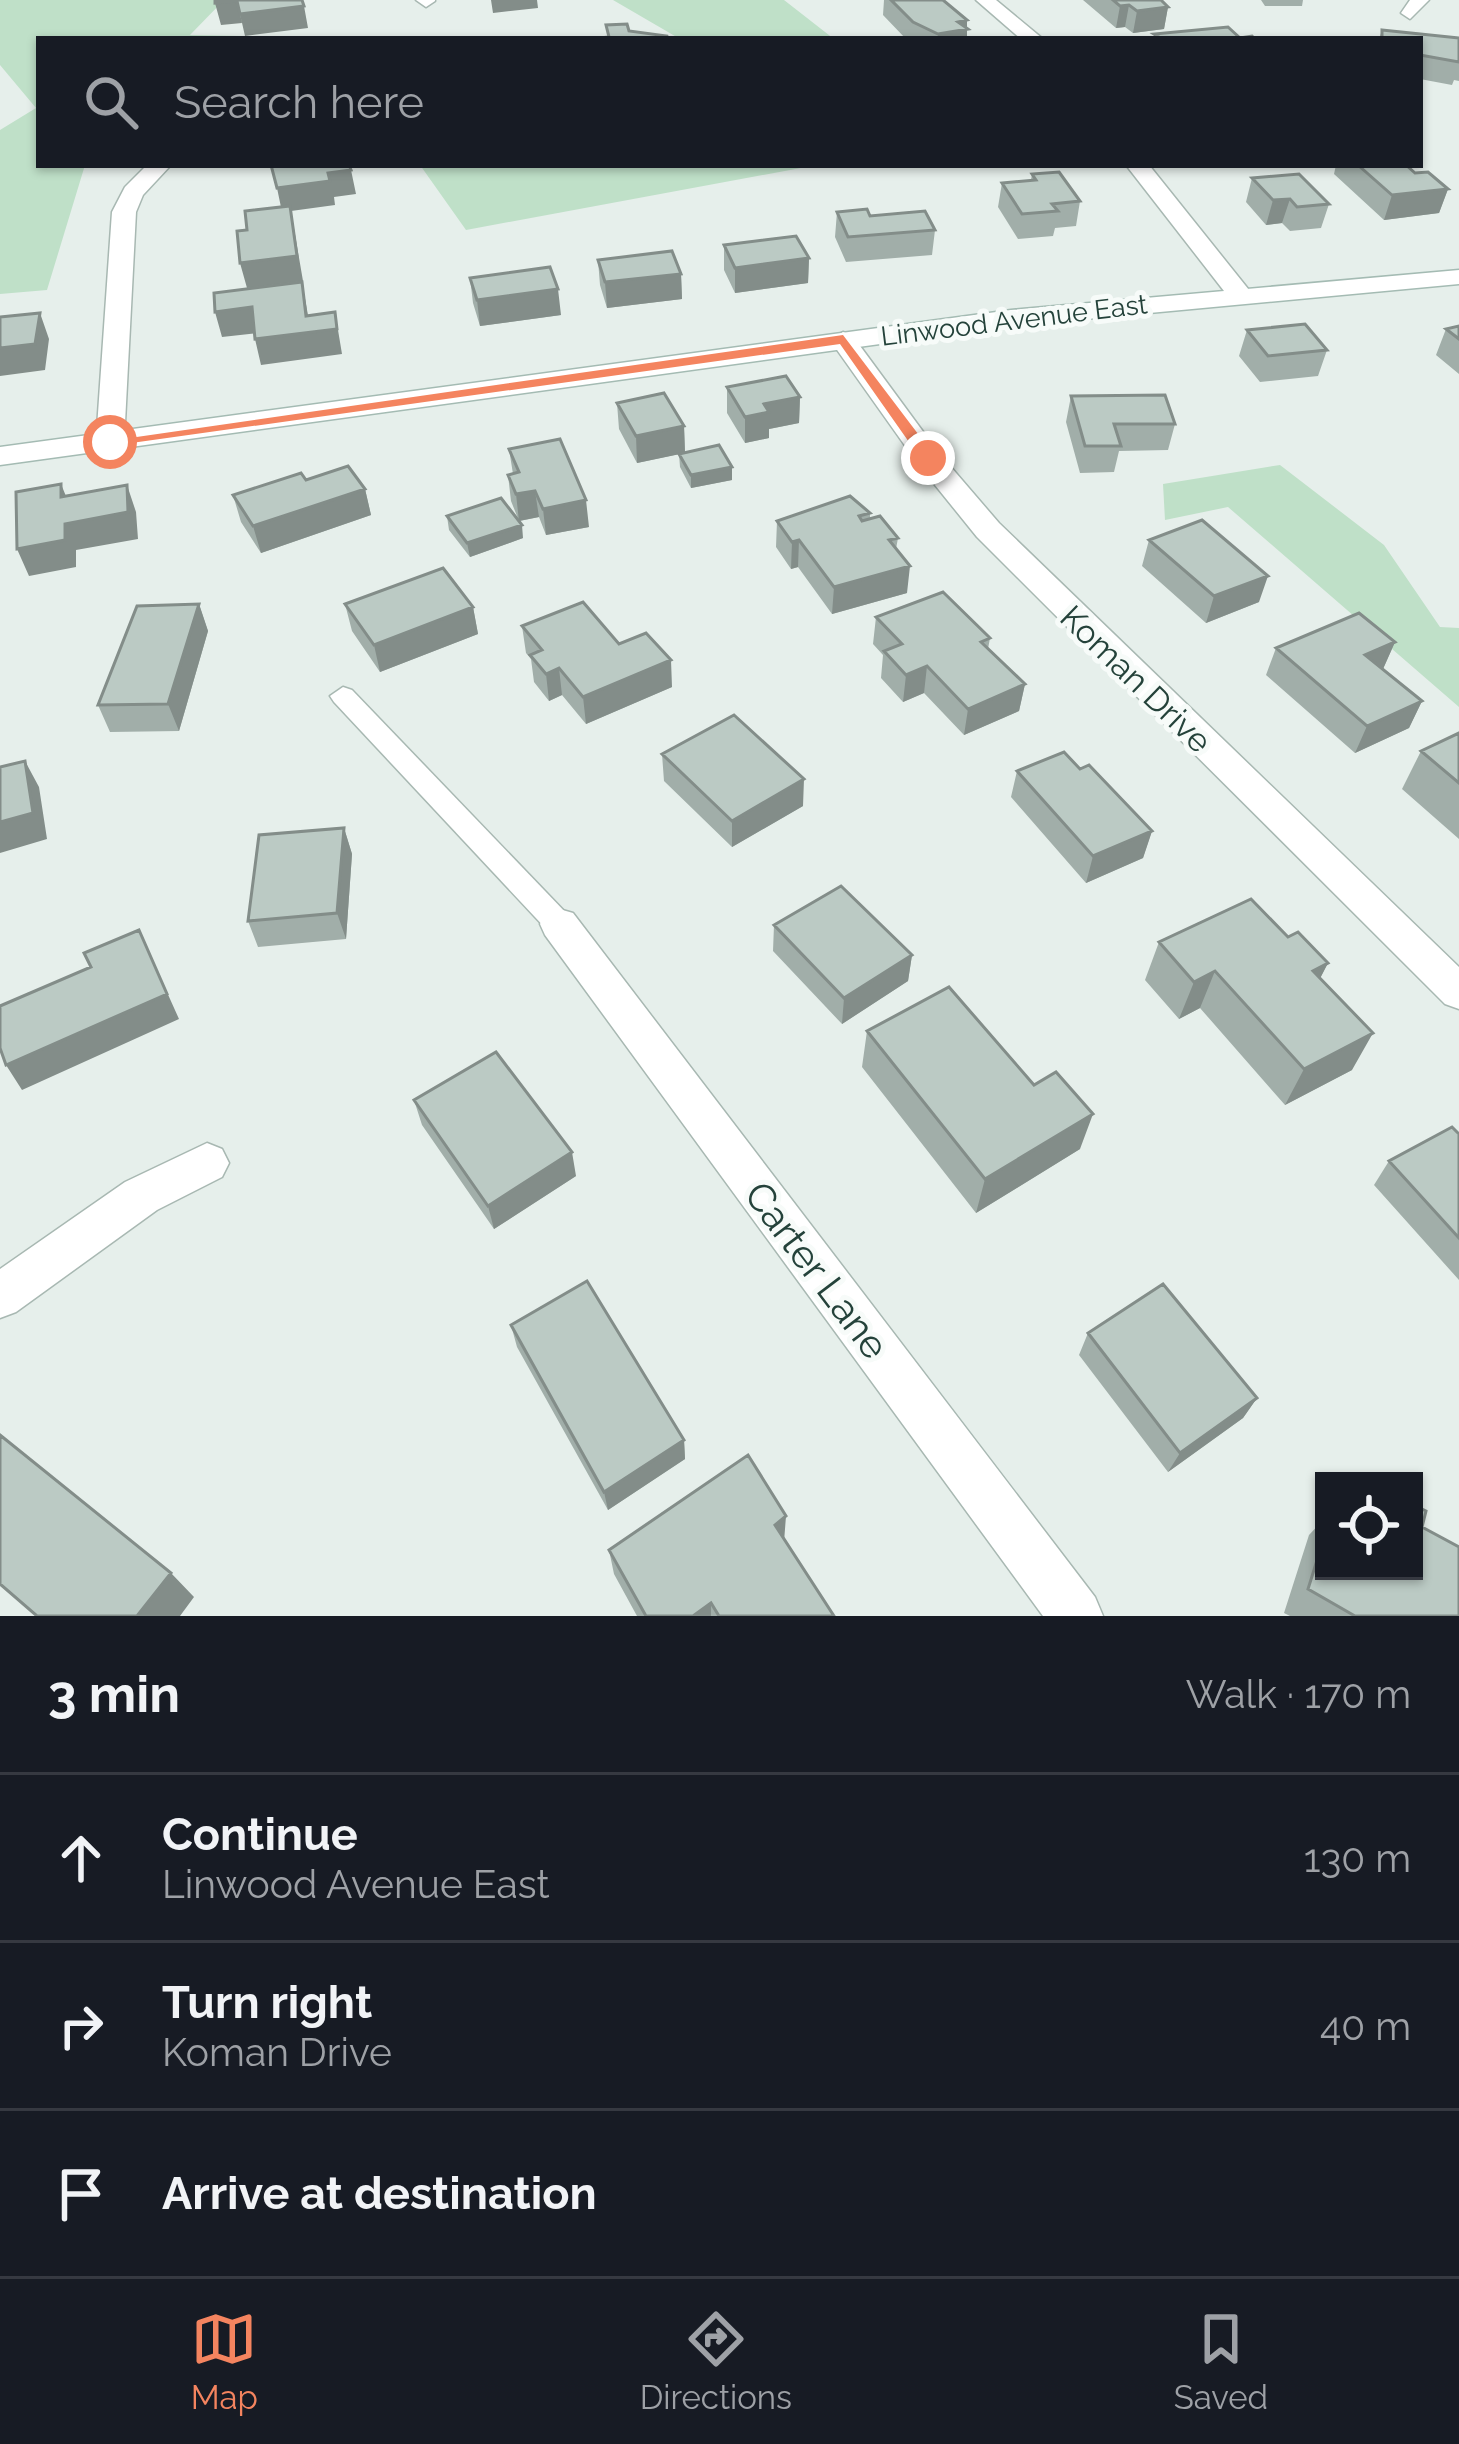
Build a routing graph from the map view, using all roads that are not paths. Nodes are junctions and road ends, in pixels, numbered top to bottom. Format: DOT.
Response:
graph roads {
  1 [pos="985,0"];
  2 [pos="1029,36"];
  3 [pos="157,168"];
  4 [pos="1139,168"];
  5 [pos="1459,277"];
  6 [pos="1240,295"];
  7 [pos="843,340"];
  8 [pos="110,442"];
  9 [pos="0,457"];
  10 [pos="343,696"];
  11 [pos="559,924"];
  12 [pos="1459,992"];
  13 [pos="207,1163"];
  14 [pos="0,1296"];
  15 [pos="1076,1616"];
  1 -- 2 [label="street"];
  3 -- 8 [label="street"];
  4 -- 6 [label="street"];
  5 -- 6 [label="street, Linwood Avenue East"];
  6 -- 7 [label="street, Linwood Avenue East"];
  7 -- 8 [label="street, Linwood Avenue East"];
  7 -- 12 [label="street, Koman Drive"];
  8 -- 9 [label="street, Linwood Avenue East"];
  10 -- 11 [label="lane"];
  11 -- 15 [label="street, Carter Lane"];
  13 -- 14 [label="street"];
}
